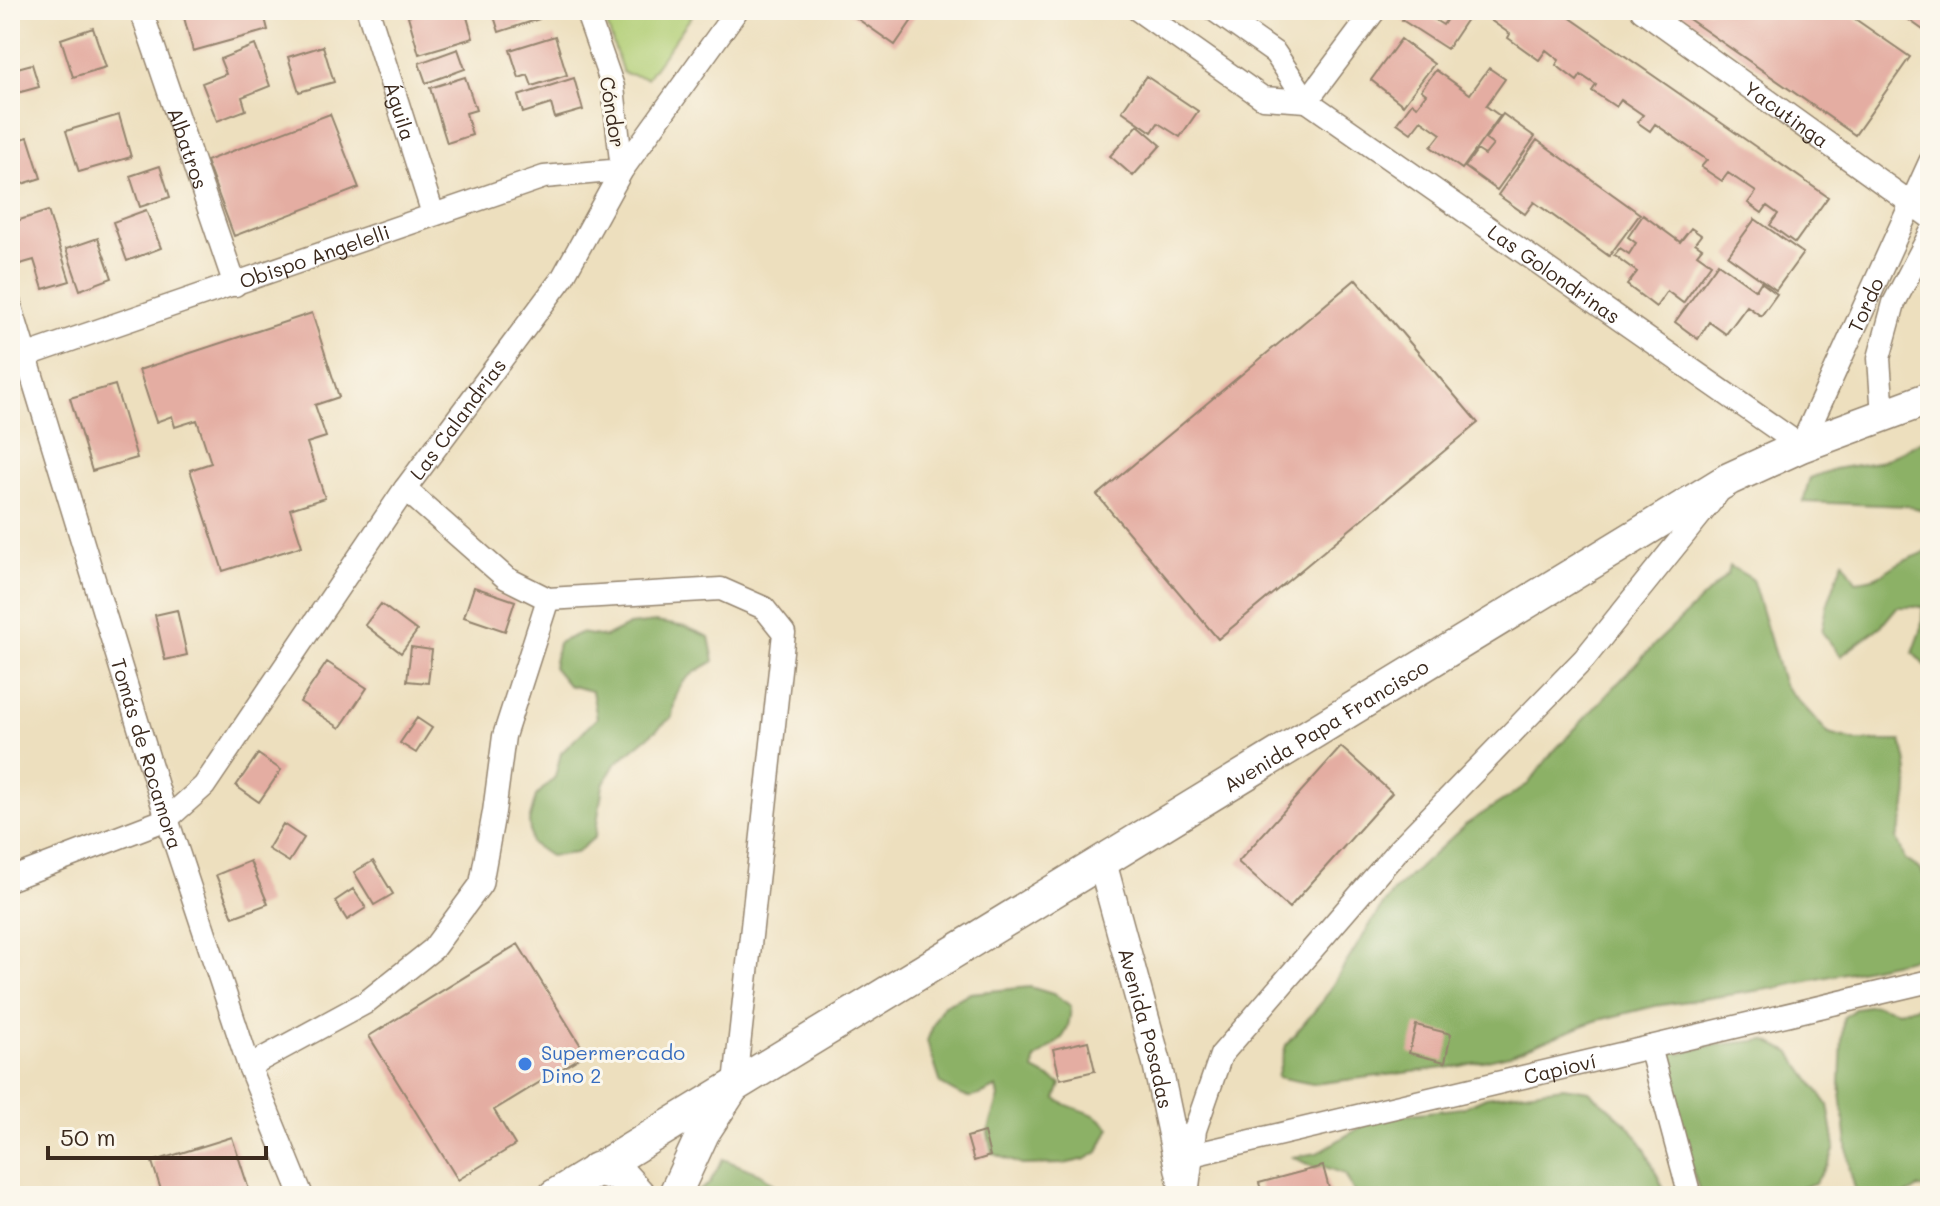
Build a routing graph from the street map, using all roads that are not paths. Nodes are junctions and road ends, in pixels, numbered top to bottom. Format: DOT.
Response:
graph roads {
  1 [pos="141,10"];
  2 [pos="368,10"];
  3 [pos="586,10"];
  4 [pos="737,10"];
  5 [pos="1138,10"];
  6 [pos="1214,10"];
  7 [pos="1375,10"];
  8 [pos="1642,10"];
  9 [pos="1307,101"];
  10 [pos="1930,162"];
  11 [pos="622,170"];
  12 [pos="1910,204"];
  13 [pos="433,214"];
  14 [pos="1930,217"];
  15 [pos="1930,234"];
  16 [pos="235,285"];
  17 [pos="10,304"];
  18 [pos="19,358"];
  19 [pos="1930,398"];
  20 [pos="1883,416"];
  21 [pos="1801,446"];
  22 [pos="1729,479"];
  23 [pos="405,489"];
  24 [pos="548,599"];
  25 [pos="167,819"];
  26 [pos="1102,862"];
  27 [pos="10,879"];
  28 [pos="1930,981"];
  29 [pos="1650,1047"];
  30 [pos="249,1066"];
  31 [pos="735,1083"];
  32 [pos="1192,1155"];
  33 [pos="596,1169"];
  34 [pos="302,1196"];
  35 [pos="554,1196"];
  36 [pos="640,1196"];
  37 [pos="674,1196"];
  38 [pos="1186,1196"];
  39 [pos="1690,1196"];
  1 -- 16 [label="street, Albatros"];
  2 -- 13 [label="street, Águila"];
  3 -- 11 [label="street, Cóndor"];
  4 -- 11 [label="street, Las Calandrias"];
  5 -- 9 [label="street"];
  6 -- 9 [label="street, Las Golondrinas"];
  7 -- 9 [label="street"];
  8 -- 12 [label="street, Yacutinga"];
  9 -- 21 [label="street, Las Golondrinas"];
  10 -- 12 [label="street, Tordo"];
  11 -- 13 [label="street, Obispo Angelelli"];
  11 -- 23 [label="street, Las Calandrias"];
  12 -- 14 [label="street, Yacutinga"];
  12 -- 21 [label="street, Tordo"];
  13 -- 16 [label="street, Obispo Angelelli"];
  15 -- 20 [label="street, Tordo"];
  16 -- 18 [label="street, Obispo Angelelli"];
  17 -- 18 [label="street, Tomás de Rocamora"];
  18 -- 25 [label="street, Tomás de Rocamora"];
  19 -- 20 [label="main road, Avenida Papa Francisco"];
  20 -- 21 [label="main road, Avenida Papa Francisco"];
  21 -- 22 [label="main road, Avenida Papa Francisco"];
  22 -- 26 [label="main road, Avenida Papa Francisco"];
  22 -- 32 [label="street"];
  23 -- 24 [label="street"];
  23 -- 25 [label="street, Las Calandrias"];
  24 -- 30 [label="street"];
  24 -- 31 [label="street"];
  25 -- 27 [label="street"];
  25 -- 30 [label="street, Tomás de Rocamora"];
  26 -- 31 [label="main road, Avenida Papa Francisco"];
  26 -- 38 [label="street, Avenida Posadas"];
  28 -- 29 [label="street, Capioví"];
  29 -- 32 [label="street, Capioví"];
  29 -- 39 [label="street"];
  30 -- 34 [label="street, Tomás de Rocamora"];
  31 -- 33 [label="main road, Avenida Papa Francisco"];
  31 -- 37 [label="main road, Avenida Papa Francisco"];
  32 -- 38 [label="street"];
  33 -- 35 [label="main road, Avenida Papa Francisco"];
  33 -- 36 [label="main road"];
}
